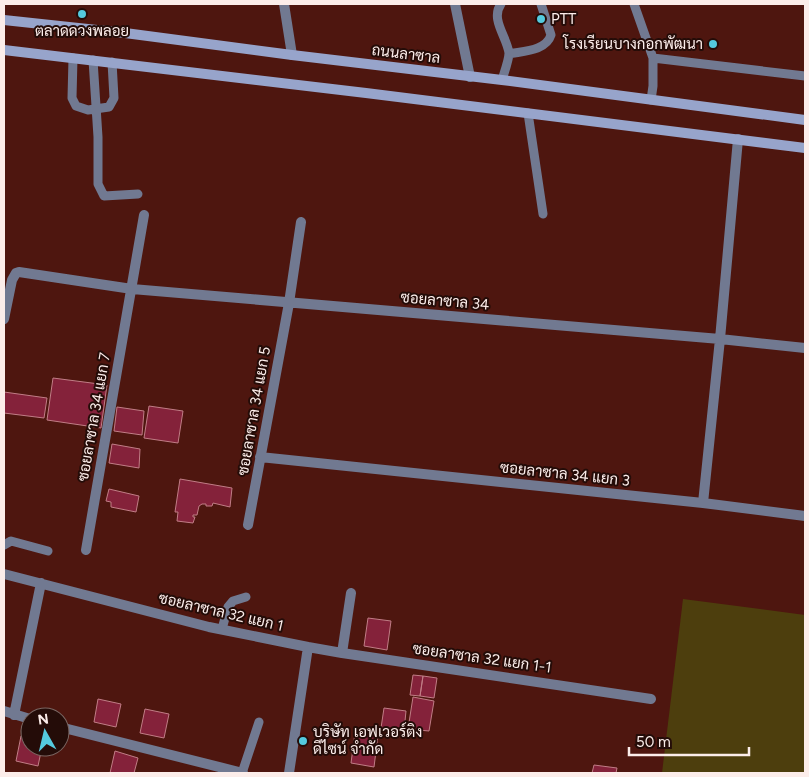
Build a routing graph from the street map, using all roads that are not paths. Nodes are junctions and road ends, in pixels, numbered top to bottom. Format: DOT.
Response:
graph roads {
  1 [pos="284,4"];
  2 [pos="455,4"];
  3 [pos="501,4"];
  4 [pos="541,4"];
  5 [pos="634,4"];
  6 [pos="4,20"];
  7 [pos="4,50"];
  8 [pos="509,54"];
  9 [pos="292,55"];
  10 [pos="73,58"];
  11 [pos="653,58"];
  12 [pos="93,60"];
  13 [pos="112,62"];
  14 [pos="805,76"];
  15 [pos="470,77"];
  16 [pos="502,80"];
  17 [pos="651,100"];
  18 [pos="96,109"];
  19 [pos="528,113"];
  20 [pos="805,120"];
  21 [pos="738,140"];
  22 [pos="805,148"];
  23 [pos="138,194"];
  24 [pos="543,214"];
  25 [pos="144,215"];
  26 [pos="301,222"];
  27 [pos="132,289"];
  28 [pos="288,302"];
  29 [pos="4,319"];
  30 [pos="720,339"];
  31 [pos="805,348"];
  32 [pos="260,457"];
  33 [pos="702,503"];
  34 [pos="805,516"];
  35 [pos="248,525"];
  36 [pos="4,545"];
  37 [pos="86,550"];
  38 [pos="48,551"];
  39 [pos="4,574"];
  40 [pos="41,583"];
  41 [pos="351,593"];
  42 [pos="246,597"];
  43 [pos="222,629"];
  44 [pos="308,647"];
  45 [pos="342,653"];
  46 [pos="651,699"];
  47 [pos="9,713"];
  48 [pos="259,722"];
  49 [pos="70,729"];
  50 [pos="243,773"];
  51 [pos="289,773"];
  1 -- 9 [label="street"];
  2 -- 15 [label="street"];
  3 -- 8 [label="lane"];
  4 -- 8 [label="lane"];
  5 -- 11 [label="lane"];
  6 -- 9 [label="street, ถนนลาซาล"];
  7 -- 10 [label="street"];
  8 -- 16 [label="lane"];
  9 -- 15 [label="street, ถนนลาซาล"];
  10 -- 12 [label="street"];
  10 -- 18 [label="lane"];
  11 -- 14 [label="lane"];
  11 -- 17 [label="lane"];
  12 -- 13 [label="street"];
  12 -- 18 [label="lane"];
  13 -- 18 [label="lane"];
  13 -- 19 [label="street"];
  15 -- 16 [label="street, ถนนลาซาล"];
  16 -- 17 [label="street, ถนนลาซาล"];
  17 -- 20 [label="street, ถนนลาซาล"];
  18 -- 23 [label="lane"];
  19 -- 21 [label="street"];
  19 -- 24 [label="lane"];
  21 -- 22 [label="street"];
  21 -- 30 [label="street"];
  25 -- 27 [label="street, ซอยลาซาล 34 แยก 7"];
  26 -- 28 [label="street, ซอยลาซาล 34 แยก 5"];
  27 -- 28 [label="street, ซอยลาซาล 34"];
  27 -- 29 [label="street, ซอยลาซาล 34"];
  27 -- 37 [label="street, ซอยลาซาล 34 แยก 7"];
  28 -- 30 [label="street, ซอยลาซาล 34"];
  28 -- 32 [label="street, ซอยลาซาล 34 แยก 5"];
  30 -- 31 [label="street, ซอยลาซาล 34"];
  30 -- 33 [label="street"];
  32 -- 33 [label="street, ซอยลาซาล 34 แยก 3"];
  32 -- 35 [label="street, ซอยลาซาล 34 แยก 5"];
  33 -- 34 [label="street, ซอยลาซาล 34 แยก 3"];
  36 -- 38 [label="lane"];
  39 -- 40 [label="street, ซอยลาซาล 32 แยก 1"];
  40 -- 43 [label="street, ซอยลาซาล 32 แยก 1"];
  40 -- 47 [label="street"];
  41 -- 45 [label="street"];
  42 -- 43 [label="lane"];
  43 -- 44 [label="street, ซอยลาซาล 32 แยก 1"];
  44 -- 45 [label="street, ซอยลาซาล 32 แยก 1-1"];
  44 -- 51 [label="street"];
  45 -- 46 [label="street, ซอยลาซาล 32 แยก 1-1"];
  48 -- 50 [label="lane"];
  49 -- 50 [label="street"];
}
